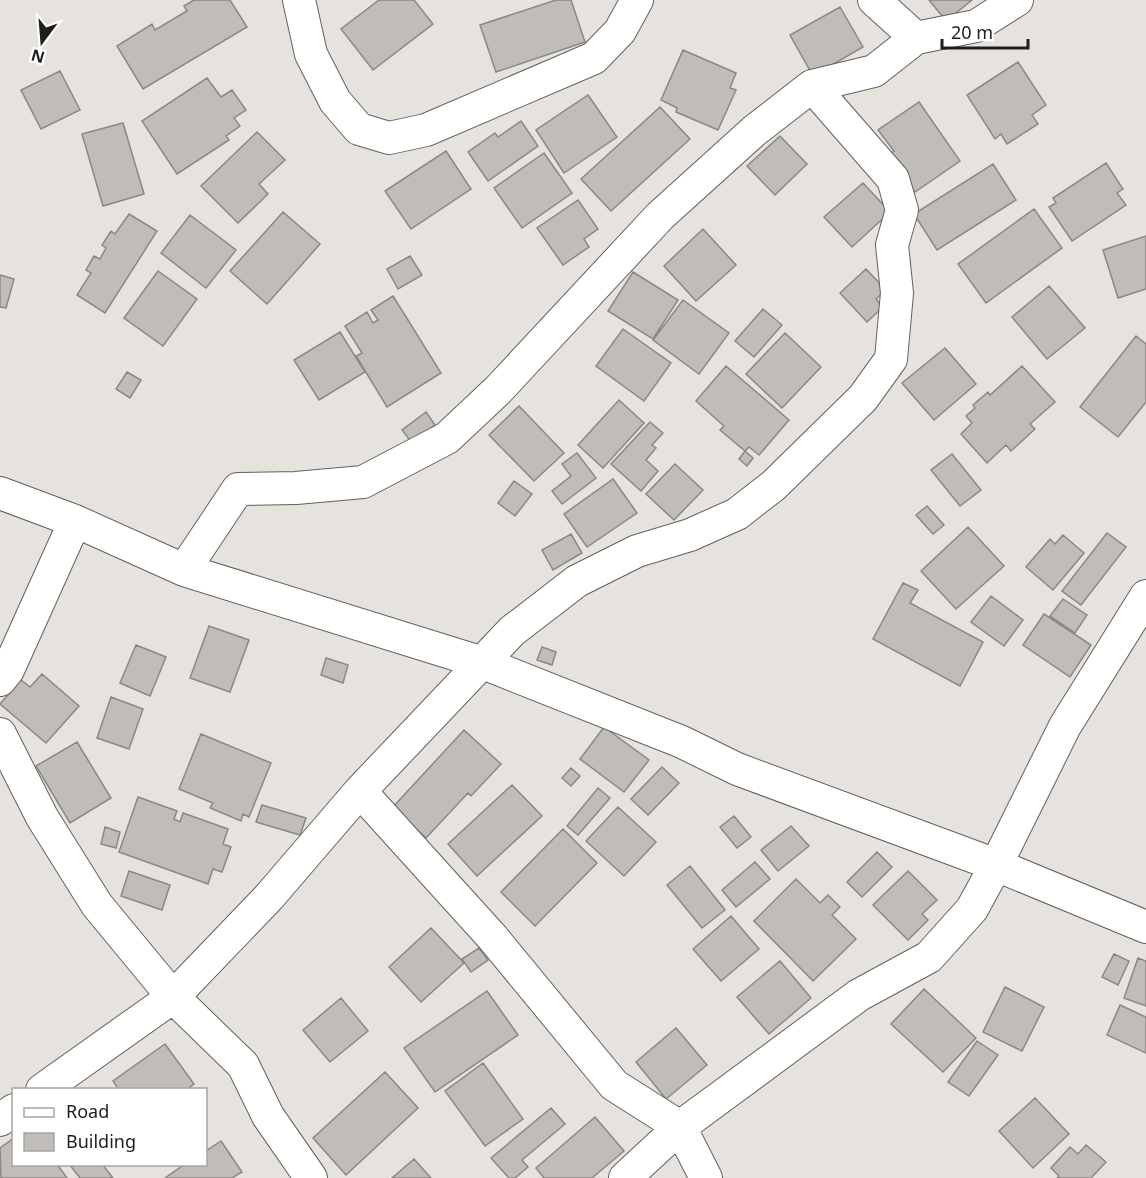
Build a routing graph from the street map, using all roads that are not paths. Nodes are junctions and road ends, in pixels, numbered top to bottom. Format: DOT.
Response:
graph roads {
  1 [pos="299,0"];
  2 [pos="637,0"];
  3 [pos="873,0"];
  4 [pos="1017,0"];
  5 [pos="916,38"];
  6 [pos="812,86"];
  7 [pos="0,493"];
  8 [pos="75,521"];
  9 [pos="184,570"];
  10 [pos="1146,596"];
  11 [pos="483,663"];
  12 [pos="0,680"];
  13 [pos="0,734"];
  14 [pos="360,791"];
  15 [pos="996,865"];
  16 [pos="1146,927"];
  17 [pos="173,997"];
  18 [pos="43,1088"];
  19 [pos="680,1127"];
  20 [pos="311,1178"];
  21 [pos="625,1178"];
  22 [pos="706,1178"];
  1 -- 2 [label="street"];
  3 -- 5 [label="street"];
  4 -- 5 [label="street"];
  5 -- 6 [label="street"];
  6 -- 9 [label="street"];
  6 -- 11 [label="street"];
  7 -- 8 [label="street"];
  8 -- 9 [label="street"];
  8 -- 12 [label="street"];
  9 -- 11 [label="street"];
  10 -- 15 [label="street"];
  11 -- 14 [label="street"];
  11 -- 15 [label="street"];
  13 -- 17 [label="street"];
  14 -- 17 [label="street"];
  14 -- 19 [label="street"];
  15 -- 16 [label="street"];
  15 -- 19 [label="street"];
  17 -- 18 [label="street"];
  17 -- 20 [label="street"];
  19 -- 21 [label="street"];
  19 -- 22 [label="street"];
}
